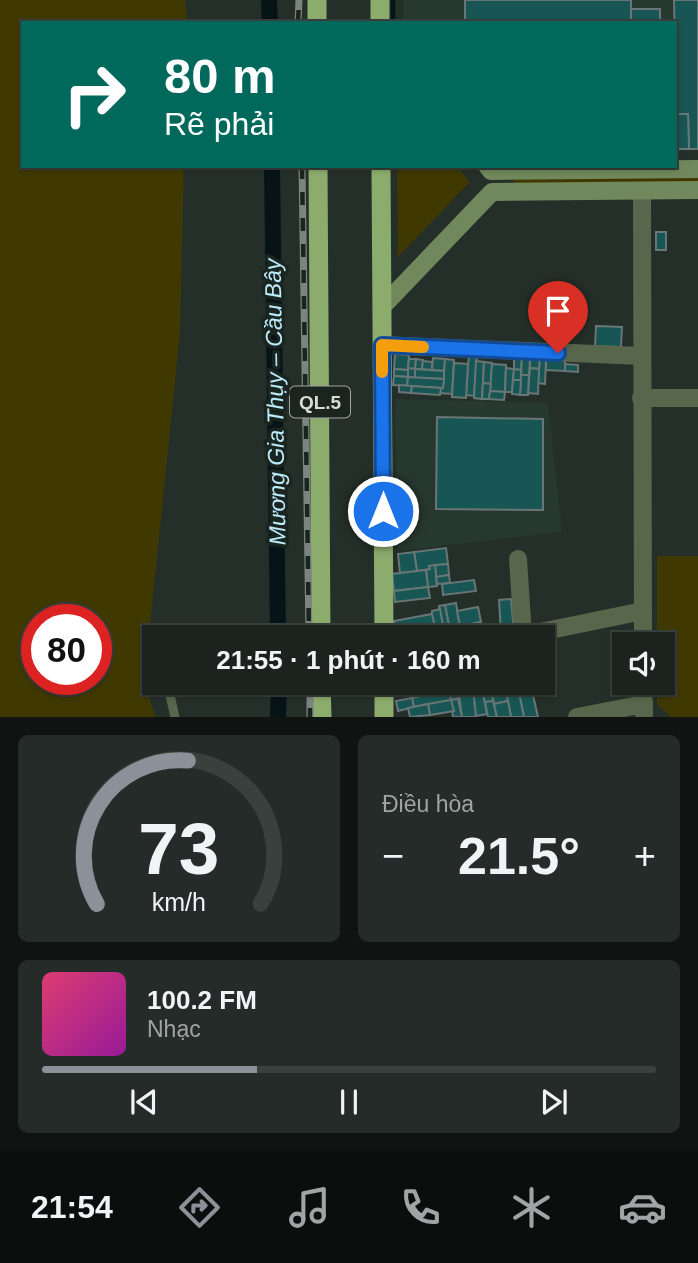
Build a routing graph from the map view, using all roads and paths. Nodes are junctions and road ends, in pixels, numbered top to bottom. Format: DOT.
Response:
graph roads {
  1 [pos="317,0"];
  2 [pos="380,0"];
  3 [pos="317,21"];
  4 [pos="380,21"];
  5 [pos="318,168"];
  6 [pos="381,168"];
  7 [pos="489,168"];
  8 [pos="698,169"];
  9 [pos="698,190"];
  10 [pos="642,191"];
  11 [pos="492,192"];
  12 [pos="382,307"];
  13 [pos="382,345"];
  14 [pos="641,356"];
  15 [pos="641,398"];
  16 [pos="698,398"];
  17 [pos="518,559"];
  18 [pos="643,611"];
  19 [pos="321,625"];
  20 [pos="384,625"];
  21 [pos="520,625"];
  22 [pos="555,629"];
  23 [pos="643,632"];
  24 [pos="170,695"];
  25 [pos="321,695"];
  26 [pos="384,695"];
  27 [pos="643,695"];
  28 [pos="644,713"];
  29 [pos="175,717"];
  30 [pos="321,717"];
  31 [pos="384,717"];
  32 [pos="576,717"];
  1 -- 3 [label="highway"];
  2 -- 4 [label="highway"];
  5 -- 19 [label="highway, QL.5"];
  6 -- 12 [label="highway"];
  7 -- 8 [label="main road"];
  7 -- 11 [label="main road"];
  9 -- 10 [label="main road"];
  10 -- 11 [label="main road"];
  10 -- 14 [label="street"];
  11 -- 12 [label="main road"];
  12 -- 13 [label="highway"];
  13 -- 14 [label="street"];
  13 -- 20 [label="highway"];
  14 -- 15 [label="street"];
  15 -- 16 [label="street"];
  15 -- 18 [label="street"];
  17 -- 21 [label="street"];
  18 -- 22 [label="street"];
  18 -- 23 [label="street"];
  24 -- 29 [label="lane"];
  25 -- 30 [label="highway"];
  26 -- 31 [label="highway"];
  27 -- 28 [label="street"];
  28 -- 32 [label="street"];
}
